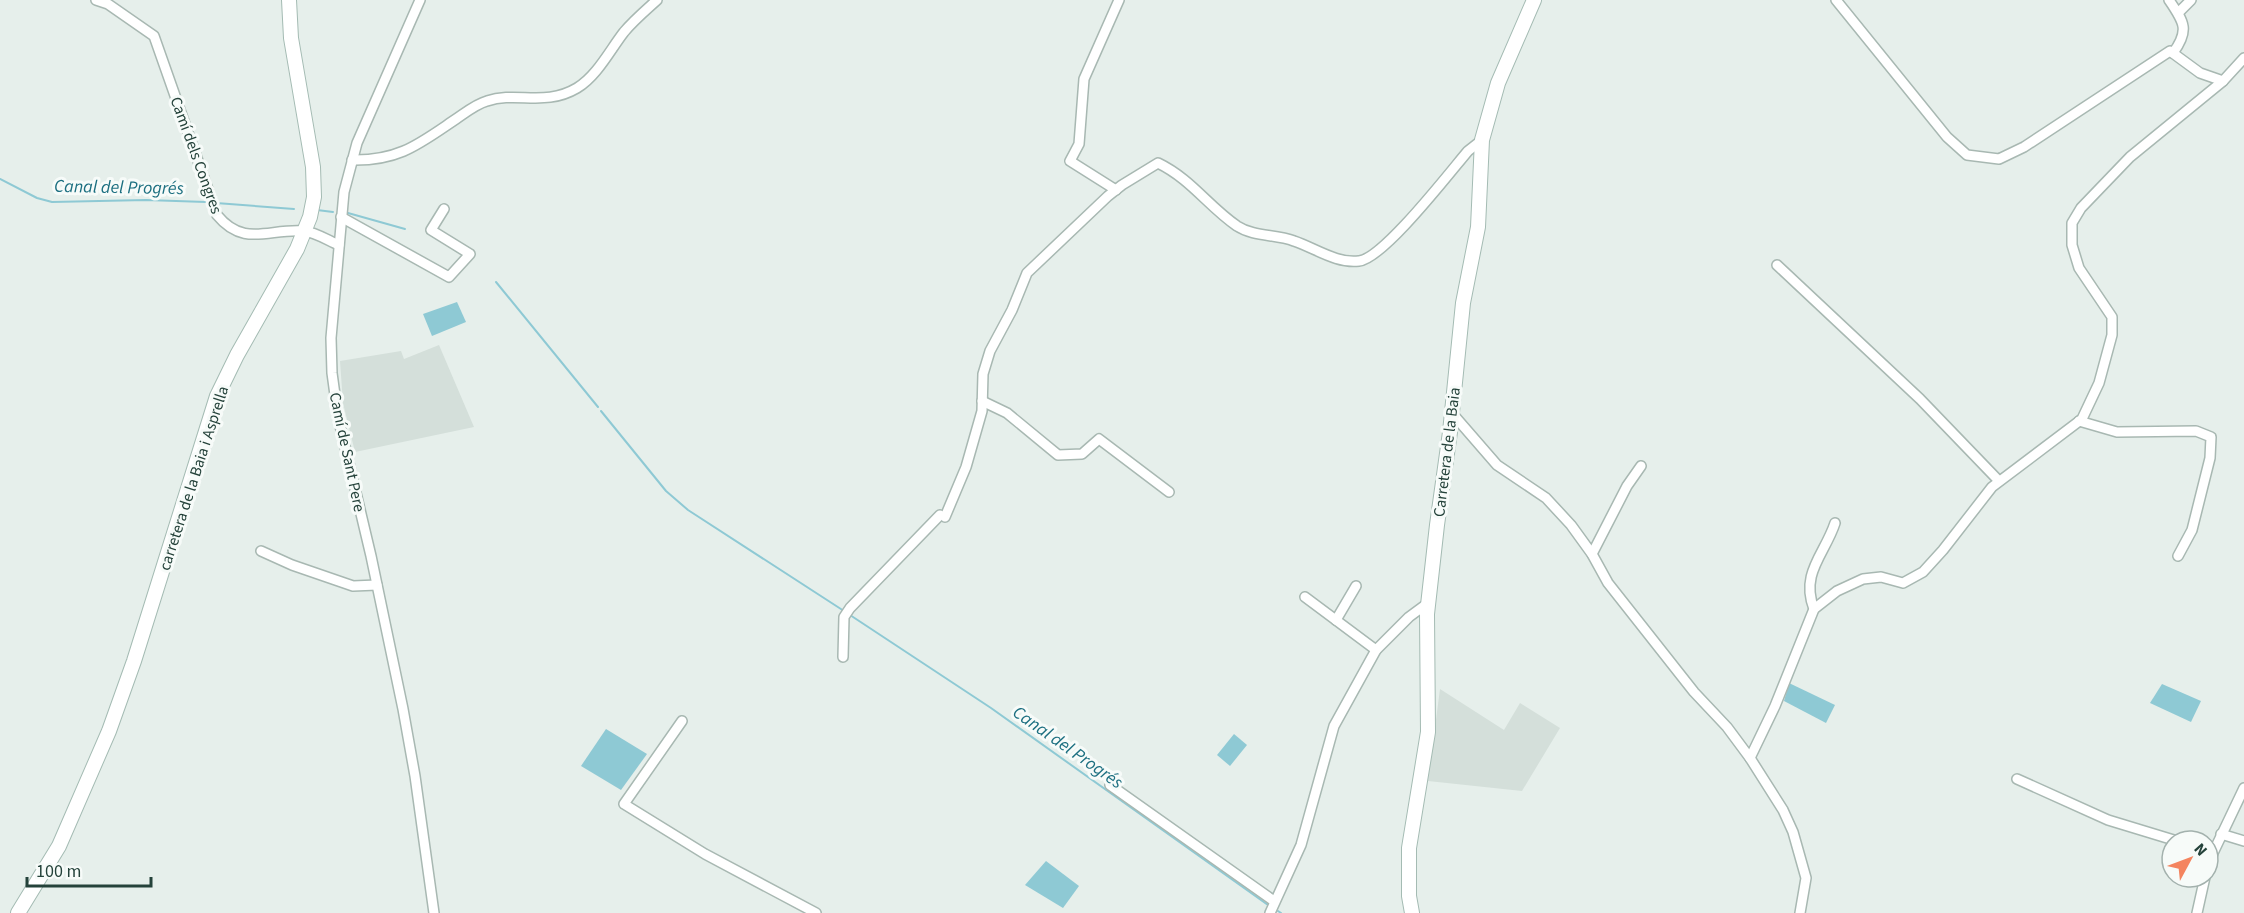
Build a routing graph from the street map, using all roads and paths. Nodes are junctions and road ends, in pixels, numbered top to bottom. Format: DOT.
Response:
graph roads {
  1 [pos="96,0"];
  2 [pos="289,0"];
  3 [pos="420,0"];
  4 [pos="657,0"];
  5 [pos="1119,0"];
  6 [pos="1534,0"];
  7 [pos="1836,0"];
  8 [pos="2169,0"];
  9 [pos="2190,0"];
  10 [pos="2178,13"];
  11 [pos="2173,54"];
  12 [pos="2244,58"];
  13 [pos="2223,81"];
  14 [pos="1482,140"];
  15 [pos="352,160"];
  16 [pos="1116,190"];
  17 [pos="444,209"];
  18 [pos="341,218"];
  19 [pos="306,231"];
  20 [pos="339,245"];
  21 [pos="1777,265"];
  22 [pos="982,401"];
  23 [pos="1451,412"];
  24 [pos="2079,421"];
  25 [pos="1641,466"];
  26 [pos="1999,481"];
  27 [pos="1169,492"];
  28 [pos="1835,523"];
  29 [pos="261,551"];
  30 [pos="1592,554"];
  31 [pos="2178,556"];
  32 [pos="377,585"];
  33 [pos="1356,586"];
  34 [pos="1305,597"];
  35 [pos="1428,603"];
  36 [pos="1814,609"];
  37 [pos="1336,620"];
  38 [pos="1376,650"];
  39 [pos="843,657"];
  40 [pos="682,721"];
  41 [pos="1750,758"];
  42 [pos="2018,779"];
  43 [pos="1110,785"];
  44 [pos="2244,788"];
  45 [pos="2221,834"];
  46 [pos="2160,836"];
  47 [pos="2244,841"];
  48 [pos="2202,889"];
  49 [pos="1274,901"];
  50 [pos="18,913"];
  51 [pos="434,913"];
  52 [pos="816,913"];
  53 [pos="1270,913"];
  54 [pos="1412,913"];
  55 [pos="1800,913"];
  56 [pos="2197,913"];
  1 -- 19 [label="street, Camí dels Congres"];
  2 -- 19 [label="main road, carretera de la Baia i Asprella"];
  3 -- 15 [label="street, Camí de Sant Pere"];
  4 -- 15 [label="street"];
  5 -- 16 [label="street"];
  6 -- 14 [label="main road, Carretera de la Baia"];
  7 -- 11 [label="street"];
  8 -- 10 [label="street"];
  9 -- 10 [label="street"];
  10 -- 11 [label="street"];
  11 -- 13 [label="street"];
  12 -- 13 [label="street"];
  13 -- 24 [label="street"];
  14 -- 16 [label="street"];
  14 -- 23 [label="main road, Carretera de la Baia"];
  15 -- 18 [label="street, Camí de Sant Pere"];
  16 -- 22 [label="street"];
  17 -- 18 [label="street"];
  18 -- 20 [label="street, Camí de Sant Pere"];
  19 -- 20 [label="street, Camí dels Congres"];
  19 -- 50 [label="main road, carretera de la Baia i Asprella"];
  20 -- 32 [label="street, Camí de Sant Pere"];
  21 -- 26 [label="street"];
  22 -- 27 [label="street"];
  22 -- 39 [label="street"];
  23 -- 30 [label="street"];
  23 -- 35 [label="main road, Carretera de la Baia"];
  24 -- 26 [label="street"];
  24 -- 31 [label="street"];
  25 -- 30 [label="street"];
  26 -- 36 [label="street"];
  28 -- 36 [label="street"];
  29 -- 32 [label="street"];
  30 -- 41 [label="street"];
  32 -- 51 [label="street, Camí de Sant Pere"];
  33 -- 37 [label="street"];
  34 -- 37 [label="street"];
  35 -- 38 [label="street"];
  35 -- 54 [label="main road, Carretera de la Baia"];
  36 -- 41 [label="street"];
  37 -- 38 [label="street"];
  38 -- 49 [label="street"];
  40 -- 52 [label="street"];
  41 -- 55 [label="street"];
  42 -- 46 [label="street"];
  43 -- 49 [label="street"];
  44 -- 45 [label="street"];
  45 -- 47 [label="street"];
  48 -- 56 [label="street"];
  49 -- 53 [label="street"];
}
